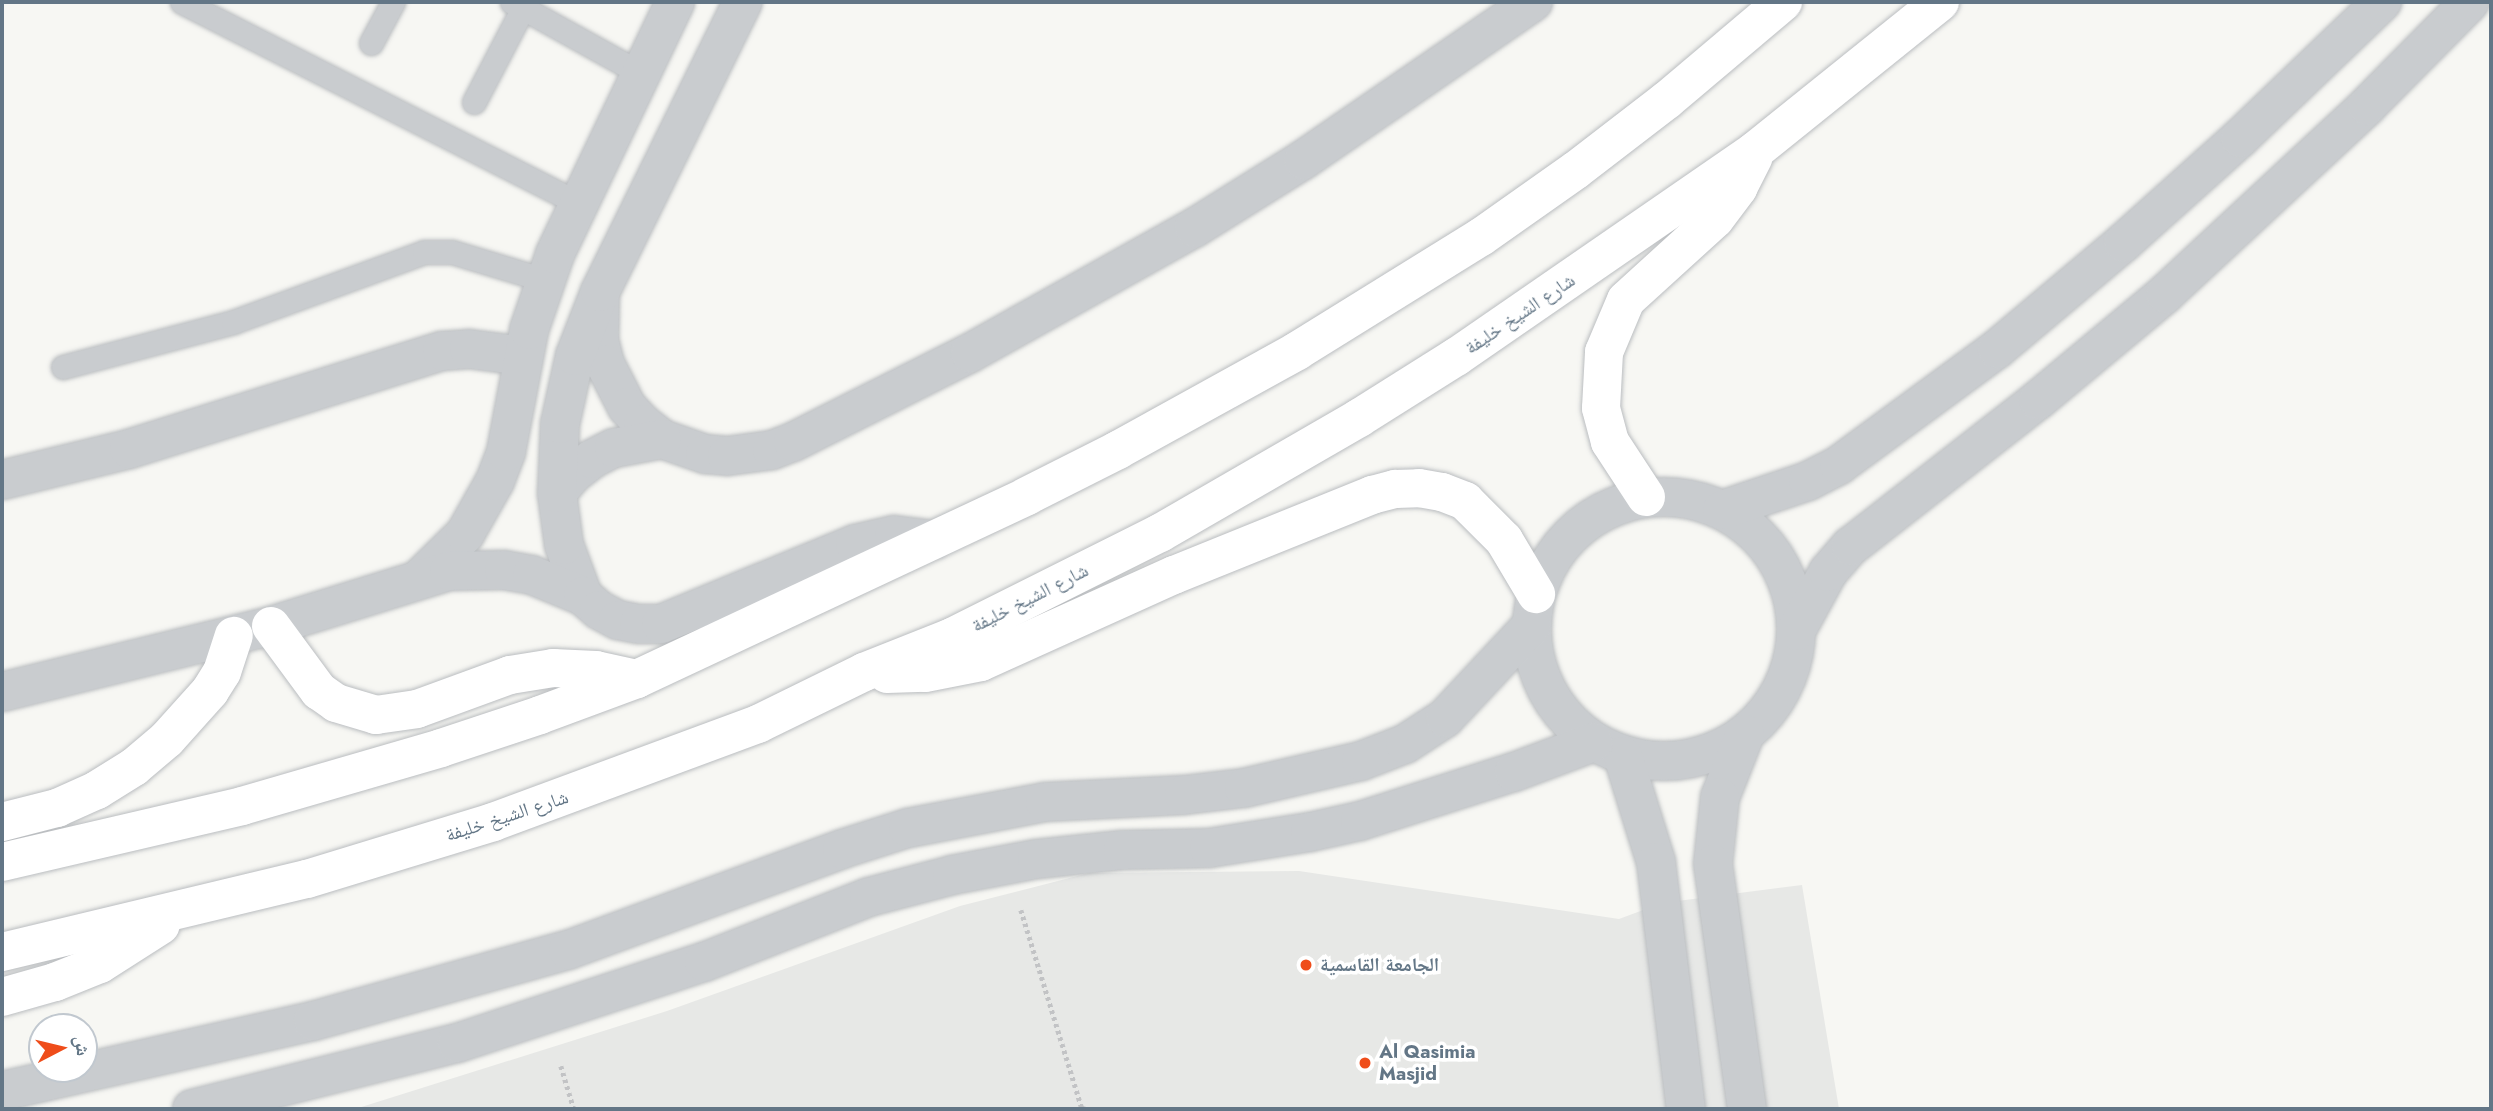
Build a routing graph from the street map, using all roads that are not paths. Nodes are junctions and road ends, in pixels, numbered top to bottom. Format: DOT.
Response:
graph roads {
  1 [pos="182,2"];
  2 [pos="393,2"];
  3 [pos="675,2"];
  4 [pos="743,2"];
  5 [pos="1534,2"];
  6 [pos="1783,2"];
  7 [pos="1940,2"];
  8 [pos="2382,2"];
  9 [pos="2470,2"];
  10 [pos="521,4"];
  11 [pos="371,43"];
  12 [pos="640,73"];
  13 [pos="474,102"];
  14 [pos="1756,150"];
  15 [pos="577,202"];
  16 [pos="545,281"];
  17 [pos="600,292"];
  18 [pos="523,356"];
  19 [pos="63,367"];
  20 [pos="662,439"];
  21 [pos="2,480"];
  22 [pos="557,493"];
  23 [pos="1646,497"];
  24 [pos="1722,510"];
  25 [pos="935,540"];
  26 [pos="421,577"];
  27 [pos="583,596"];
  28 [pos="1534,610"];
  29 [pos="271,626"];
  30 [pos="1796,631"];
  31 [pos="234,636"];
  32 [pos="864,673"];
  33 [pos="637,679"];
  34 [pos="2,692"];
  35 [pos="1745,734"];
  36 [pos="1608,749"];
  37 [pos="2,822"];
  38 [pos="2,862"];
  39 [pos="181,911"];
  40 [pos="2,951"];
  41 [pos="2,997"];
  42 [pos="2,1091"];
  43 [pos="192,1109"];
  44 [pos="1686,1109"];
  45 [pos="1747,1109"];
  1 -- 15 [label="lane"];
  2 -- 11 [label="lane"];
  3 -- 12 [label="street"];
  4 -- 17 [label="street"];
  5 -- 20 [label="street"];
  6 -- 25 [label="highway"];
  7 -- 14 [label="highway, شارع الشيخ خليفة"];
  8 -- 24 [label="street"];
  9 -- 30 [label="street"];
  10 -- 12 [label="lane"];
  10 -- 13 [label="lane"];
  12 -- 15 [label="street"];
  14 -- 23 [label="highway"];
  14 -- 32 [label="highway, شارع الشيخ خليفة"];
  15 -- 16 [label="street"];
  16 -- 18 [label="street"];
  16 -- 19 [label="lane"];
  17 -- 20 [label="street"];
  17 -- 22 [label="street"];
  18 -- 21 [label="street"];
  18 -- 26 [label="street"];
  20 -- 22 [label="street"];
  22 -- 27 [label="street"];
  23 -- 24 [label="street"];
  23 -- 28 [label="street"];
  24 -- 30 [label="street"];
  25 -- 27 [label="street"];
  25 -- 33 [label="highway"];
  26 -- 27 [label="street"];
  26 -- 29 [label="street"];
  28 -- 32 [label="highway"];
  28 -- 36 [label="street"];
  28 -- 42 [label="street"];
  29 -- 31 [label="street"];
  29 -- 33 [label="highway"];
  30 -- 35 [label="street"];
  31 -- 34 [label="street"];
  31 -- 37 [label="highway"];
  32 -- 39 [label="highway, شارع الشيخ خليفة"];
  33 -- 38 [label="highway"];
  35 -- 36 [label="street"];
  35 -- 45 [label="street"];
  36 -- 43 [label="street"];
  36 -- 44 [label="street"];
  39 -- 40 [label="highway, شارع الشيخ خليفة"];
  39 -- 41 [label="highway"];
}
